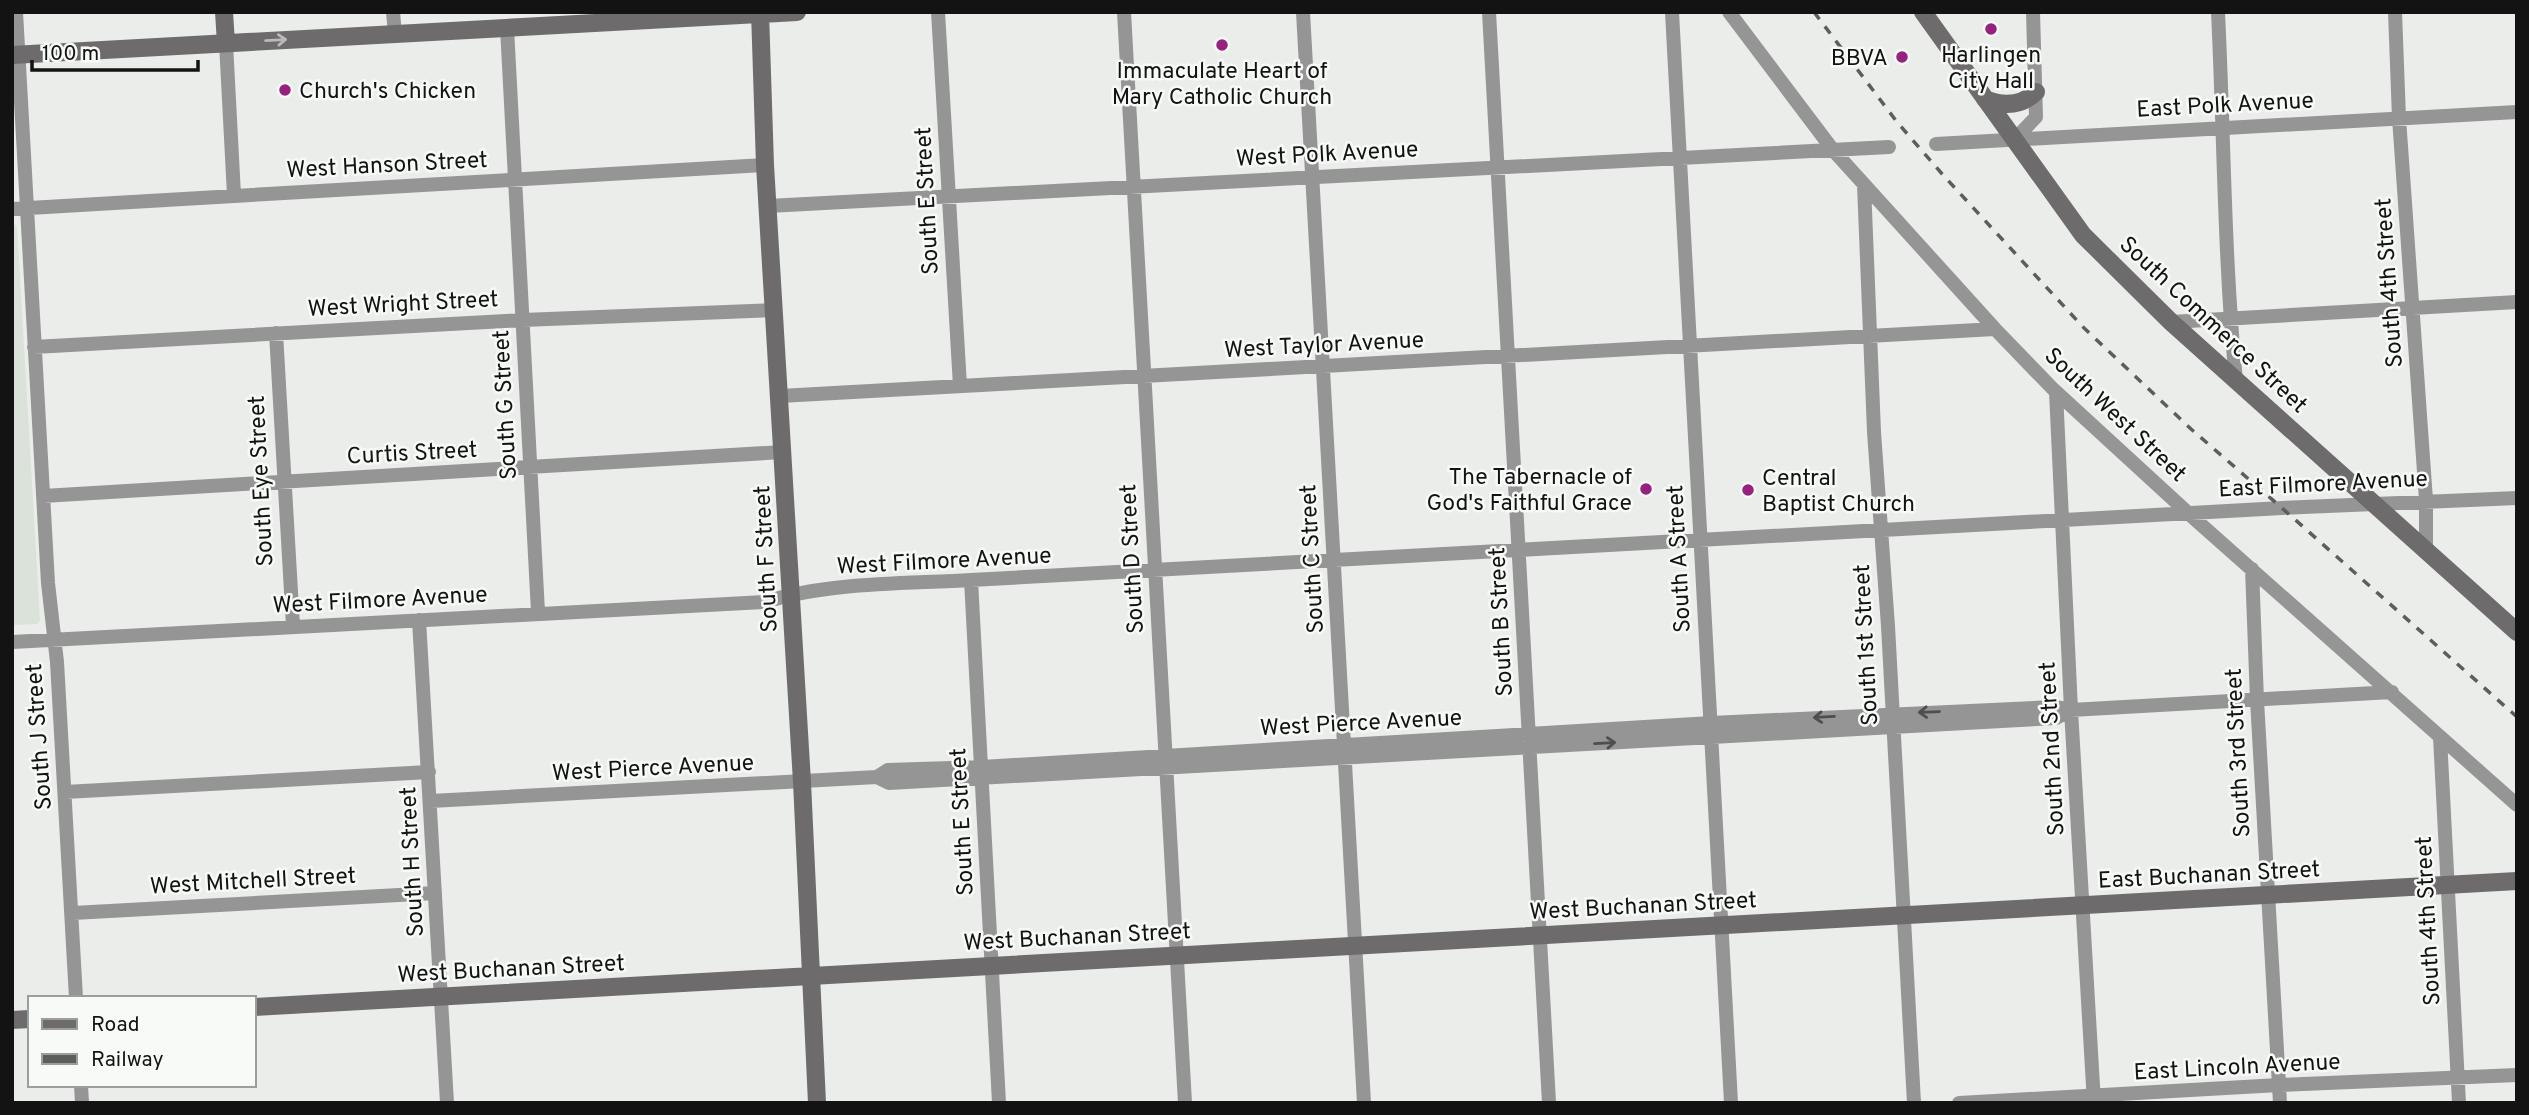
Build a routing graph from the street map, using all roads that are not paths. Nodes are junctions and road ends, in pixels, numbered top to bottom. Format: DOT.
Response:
graph roads {
  1 [pos="16,12"];
  2 [pos="224,12"];
  3 [pos="393,12"];
  4 [pos="797,12"];
  5 [pos="938,12"];
  6 [pos="1124,12"];
  7 [pos="1303,12"];
  8 [pos="1489,12"];
  9 [pos="1672,12"];
  10 [pos="1729,12"];
  11 [pos="1923,12"];
  12 [pos="2033,12"];
  13 [pos="2218,12"];
  14 [pos="2395,12"];
  15 [pos="760,13"];
  16 [pos="507,28"];
  17 [pos="394,34"];
  18 [pos="226,43"];
  19 [pos="15,54"];
  20 [pos="2036,92"];
  21 [pos="1985,99"];
  22 [pos="2517,113"];
  23 [pos="2399,118"];
  24 [pos="2224,127"];
  25 [pos="2015,139"];
  26 [pos="1936,144"];
  27 [pos="1889,147"];
  28 [pos="1833,150"];
  29 [pos="1679,158"];
  30 [pos="765,165"];
  31 [pos="1497,167"];
  32 [pos="1312,177"];
  33 [pos="516,180"];
  34 [pos="1864,185"];
  35 [pos="1135,187"];
  36 [pos="234,195"];
  37 [pos="949,198"];
  38 [pos="768,206"];
  39 [pos="19,208"];
  40 [pos="2517,302"];
  41 [pos="2413,307"];
  42 [pos="774,310"];
  43 [pos="2230,318"];
  44 [pos="523,320"];
  45 [pos="2171,322"];
  46 [pos="1995,329"];
  47 [pos="276,333"];
  48 [pos="1870,338"];
  49 [pos="1689,346"];
  50 [pos="34,347"];
  51 [pos="1508,358"];
  52 [pos="1323,367"];
  53 [pos="1143,376"];
  54 [pos="2235,381"];
  55 [pos="960,386"];
  56 [pos="2056,392"];
  57 [pos="780,396"];
  58 [pos="783,452"];
  59 [pos="531,468"];
  60 [pos="284,481"];
  61 [pos="43,496"];
  62 [pos="2517,498"];
  63 [pos="2426,500"];
  64 [pos="2375,503"];
  65 [pos="2188,513"];
  66 [pos="2061,520"];
  67 [pos="1881,531"];
  68 [pos="1699,541"];
  69 [pos="2426,550"];
  70 [pos="1518,551"];
  71 [pos="1334,562"];
  72 [pos="2252,569"];
  73 [pos="1154,571"];
  74 [pos="971,580"];
  75 [pos="791,593"];
  76 [pos="538,612"];
  77 [pos="419,620"];
  78 [pos="293,626"];
  79 [pos="2517,632"];
  80 [pos="53,639"];
  81 [pos="12,642"];
  82 [pos="2392,692"];
  83 [pos="2257,700"];
  84 [pos="2071,710"];
  85 [pos="1893,720"];
  86 [pos="1711,730"];
  87 [pos="2440,737"];
  88 [pos="1530,741"];
  89 [pos="1345,751"];
  90 [pos="1165,760"];
  91 [pos="429,772"];
  92 [pos="982,772"];
  93 [pos="802,782"];
  94 [pos="65,792"];
  95 [pos="431,801"];
  96 [pos="2517,805"];
  97 [pos="2517,881"];
  98 [pos="2447,886"];
  99 [pos="435,893"];
  100 [pos="2268,895"];
  101 [pos="2083,905"];
  102 [pos="73,913"];
  103 [pos="1904,916"];
  104 [pos="1721,924"];
  105 [pos="1540,935"];
  106 [pos="1355,945"];
  107 [pos="1177,955"];
  108 [pos="991,965"];
  109 [pos="810,974"];
  110 [pos="76,996"];
  111 [pos="442,996"];
  112 [pos="256,1007"];
  113 [pos="2517,1075"];
  114 [pos="2458,1079"];
  115 [pos="2278,1085"];
  116 [pos="2094,1099"];
  117 [pos="447,1103"];
  118 [pos="817,1103"];
  119 [pos="999,1103"];
  120 [pos="1185,1103"];
  121 [pos="1364,1103"];
  122 [pos="1549,1103"];
  123 [pos="1731,1103"];
  124 [pos="1914,1103"];
  125 [pos="1959,1103"];
  126 [pos="2280,1103"];
  127 [pos="2459,1103"];
  1 -- 19 [label="street, South J Street"];
  2 -- 18 [label="street"];
  3 -- 17 [label="street"];
  4 -- 15 [label="street"];
  5 -- 37 [label="street, South E Street"];
  6 -- 35 [label="street, South D Street"];
  7 -- 32 [label="street, South C Street"];
  8 -- 31 [label="street, South B Street"];
  9 -- 29 [label="street, South A Street"];
  10 -- 28 [label="street, South West Street"];
  11 -- 21 [label="street, South Commerce Street"];
  12 -- 20 [label="street"];
  13 -- 24 [label="street"];
  14 -- 23 [label="street, South 4th Street"];
  15 -- 16 [label="street"];
  15 -- 30 [label="street, South F Street"];
  16 -- 17 [label="street"];
  16 -- 33 [label="street, South G Street"];
  18 -- 17 [label="street, one-way"];
  18 -- 19 [label="street"];
  18 -- 36 [label="street"];
  19 -- 39 [label="street, South J Street"];
  20 -- 21 [label="street"];
  20 -- 25 [label="street"];
  21 -- 25 [label="street, South Commerce Street"];
  22 -- 23 [label="street, East Polk Avenue"];
  23 -- 24 [label="street, East Polk Avenue"];
  23 -- 41 [label="street, South 4th Street"];
  24 -- 25 [label="street, East Polk Avenue"];
  24 -- 43 [label="street"];
  25 -- 26 [label="street, East Polk Avenue"];
  25 -- 45 [label="street, South Commerce Street"];
  27 -- 28 [label="street, West Polk Avenue"];
  28 -- 29 [label="street, West Polk Avenue"];
  28 -- 34 [label="street, South West Street"];
  29 -- 31 [label="street, West Polk Avenue"];
  29 -- 49 [label="street, South A Street"];
  30 -- 33 [label="street, West Hanson Street"];
  30 -- 38 [label="street, South F Street"];
  31 -- 32 [label="street, West Polk Avenue"];
  31 -- 51 [label="street, South B Street"];
  32 -- 35 [label="street, West Polk Avenue"];
  32 -- 52 [label="street, South C Street"];
  33 -- 36 [label="street, West Hanson Street"];
  33 -- 44 [label="street, South G Street"];
  34 -- 46 [label="street, South West Street"];
  34 -- 48 [label="street, South 1st Street"];
  35 -- 37 [label="street, West Polk Avenue"];
  35 -- 53 [label="street, South D Street"];
  36 -- 39 [label="street, West Hanson Street"];
  37 -- 38 [label="street, West Polk Avenue"];
  37 -- 55 [label="street, South E Street"];
  38 -- 42 [label="street, South F Street"];
  39 -- 50 [label="street, South J Street"];
  40 -- 41 [label="street"];
  41 -- 43 [label="street"];
  41 -- 63 [label="street, South 4th Street"];
  42 -- 44 [label="street, West Wright Street"];
  42 -- 57 [label="street, South F Street"];
  43 -- 45 [label="street"];
  43 -- 54 [label="street"];
  44 -- 47 [label="street, West Wright Street"];
  44 -- 59 [label="street, South G Street"];
  45 -- 54 [label="street, South Commerce Street"];
  46 -- 48 [label="street, West Taylor Avenue"];
  46 -- 56 [label="street, South West Street"];
  47 -- 50 [label="street, West Wright Street"];
  47 -- 60 [label="street, South Eye Street"];
  48 -- 49 [label="street, West Taylor Avenue"];
  48 -- 67 [label="street, South 1st Street"];
  49 -- 51 [label="street, West Taylor Avenue"];
  49 -- 68 [label="street, South A Street"];
  50 -- 61 [label="street, South J Street"];
  51 -- 52 [label="street, West Taylor Avenue"];
  51 -- 70 [label="street, South B Street"];
  52 -- 53 [label="street, West Taylor Avenue"];
  52 -- 71 [label="street, South C Street"];
  53 -- 55 [label="street, West Taylor Avenue"];
  53 -- 73 [label="street, South D Street"];
  54 -- 64 [label="street, South Commerce Street"];
  55 -- 57 [label="street, West Taylor Avenue"];
  56 -- 65 [label="street, South West Street"];
  56 -- 66 [label="street, South 2nd Street"];
  57 -- 58 [label="street, South F Street"];
  58 -- 59 [label="street, Curtis Street"];
  58 -- 75 [label="street, South F Street"];
  59 -- 60 [label="street, Curtis Street"];
  59 -- 76 [label="street, South G Street"];
  60 -- 61 [label="street, Curtis Street"];
  60 -- 78 [label="street, South Eye Street"];
  61 -- 80 [label="street, South J Street"];
  62 -- 63 [label="street, East Filmore Avenue"];
  63 -- 64 [label="street, East Filmore Avenue"];
  63 -- 69 [label="street, South 4th Street"];
  64 -- 65 [label="street, East Filmore Avenue"];
  64 -- 69 [label="street, South Commerce Street"];
  65 -- 66 [label="street, East Filmore Avenue"];
  65 -- 72 [label="street, South West Street"];
  66 -- 67 [label="street, East Filmore Avenue"];
  66 -- 84 [label="street, South 2nd Street"];
  67 -- 68 [label="street, West Filmore Avenue"];
  67 -- 85 [label="street, South 1st Street"];
  68 -- 70 [label="street, West Filmore Avenue"];
  68 -- 86 [label="street, South A Street"];
  69 -- 79 [label="street, South Commerce Street"];
  70 -- 71 [label="street, West Filmore Avenue"];
  70 -- 88 [label="street, South B Street"];
  71 -- 73 [label="street, West Filmore Avenue"];
  71 -- 89 [label="street, South C Street"];
  72 -- 82 [label="street, South West Street"];
  72 -- 83 [label="street, South 3rd Street"];
  73 -- 74 [label="street, West Filmore Avenue"];
  73 -- 90 [label="street, South D Street"];
  74 -- 75 [label="street, West Filmore Avenue"];
  74 -- 92 [label="street, South E Street"];
  75 -- 76 [label="street, West Filmore Avenue"];
  75 -- 93 [label="street, South F Street"];
  76 -- 77 [label="street, West Filmore Avenue"];
  77 -- 78 [label="street, West Filmore Avenue"];
  77 -- 91 [label="street, South H Street"];
  78 -- 80 [label="street, West Filmore Avenue"];
  80 -- 81 [label="street, West Filmore Avenue"];
  80 -- 94 [label="street, South J Street"];
  82 -- 83 [label="street, West Pierce Avenue"];
  82 -- 87 [label="street, South West Street"];
  83 -- 84 [label="street, West Pierce Avenue"];
  83 -- 100 [label="street, South 3rd Street"];
  84 -- 85 [label="street, West Pierce Avenue"];
  84 -- 101 [label="street, South 2nd Street"];
  85 -- 86 [label="street, West Pierce Avenue"];
  85 -- 103 [label="street, South 1st Street"];
  86 -- 88 [label="street, West Pierce Avenue"];
  86 -- 104 [label="street, South A Street"];
  87 -- 96 [label="street, South West Street"];
  87 -- 98 [label="street, South 4th Street"];
  88 -- 89 [label="street, West Pierce Avenue"];
  88 -- 105 [label="street, South B Street"];
  89 -- 90 [label="street, West Pierce Avenue"];
  89 -- 106 [label="street, South C Street"];
  90 -- 92 [label="street, West Pierce Avenue"];
  90 -- 107 [label="street, South D Street"];
  91 -- 94 [label="street"];
  91 -- 95 [label="street, South H Street"];
  92 -- 93 [label="street, West Pierce Avenue"];
  92 -- 108 [label="street, South E Street"];
  93 -- 95 [label="street, West Pierce Avenue"];
  93 -- 109 [label="street, South F Street"];
  94 -- 102 [label="street, South J Street"];
  95 -- 99 [label="street, South H Street"];
  97 -- 98 [label="street, East Buchanan Street"];
  98 -- 100 [label="street, East Buchanan Street"];
  98 -- 114 [label="street, South 4th Street"];
  99 -- 102 [label="street, West Mitchell Street"];
  99 -- 111 [label="street, South H Street"];
  100 -- 101 [label="street, East Buchanan Street"];
  100 -- 115 [label="street, South 3rd Street"];
  101 -- 103 [label="street, East Buchanan Street"];
  101 -- 116 [label="street, South 2nd Street"];
  102 -- 110 [label="street, South J Street"];
  103 -- 104 [label="street, West Buchanan Street"];
  103 -- 124 [label="street, South 1st Street"];
  104 -- 105 [label="street, West Buchanan Street"];
  104 -- 123 [label="street, South A Street"];
  105 -- 106 [label="street, West Buchanan Street"];
  105 -- 122 [label="street, South B Street"];
  106 -- 107 [label="street, West Buchanan Street"];
  106 -- 121 [label="street, South C Street"];
  107 -- 108 [label="street, West Buchanan Street"];
  107 -- 120 [label="street, South D Street"];
  108 -- 109 [label="street, West Buchanan Street"];
  108 -- 119 [label="street, South E Street"];
  109 -- 111 [label="street, West Buchanan Street"];
  109 -- 118 [label="street, South F Street"];
  111 -- 112 [label="street, West Buchanan Street"];
  111 -- 117 [label="street, South H Street"];
  113 -- 114 [label="street, East Lincoln Avenue"];
  114 -- 115 [label="street, East Lincoln Avenue"];
  114 -- 127 [label="street, South 4th Street"];
  115 -- 116 [label="street, East Lincoln Avenue"];
  115 -- 126 [label="street, South 3rd Street"];
  116 -- 125 [label="street, East Lincoln Avenue"];
}
